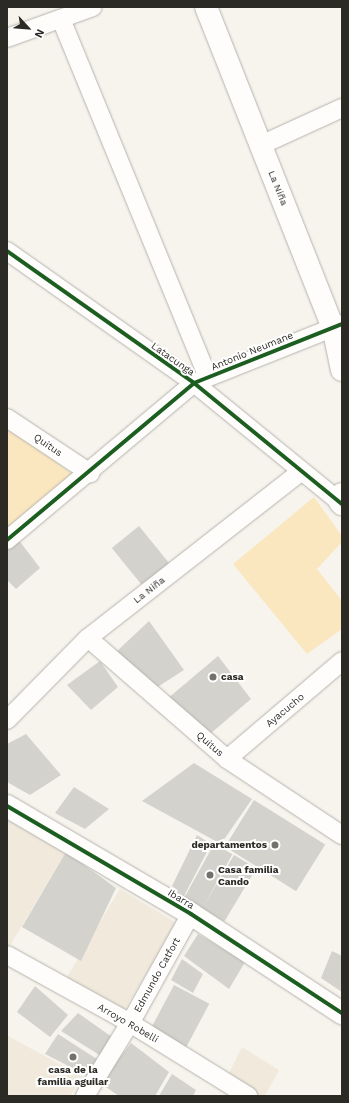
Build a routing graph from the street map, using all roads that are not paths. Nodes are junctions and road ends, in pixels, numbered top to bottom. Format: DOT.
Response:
graph roads {
  1 [pos="93,7"];
  2 [pos="206,7"];
  3 [pos="61,19"];
  4 [pos="7,38"];
  5 [pos="342,108"];
  6 [pos="261,144"];
  7 [pos="7,251"];
  8 [pos="338,326"];
  9 [pos="342,370"];
  10 [pos="201,380"];
  11 [pos="7,418"];
  12 [pos="302,471"];
  13 [pos="90,473"];
  14 [pos="341,500"];
  15 [pos="7,540"];
  16 [pos="88,638"];
  17 [pos="342,661"];
  18 [pos="7,720"];
  19 [pos="227,759"];
  20 [pos="7,806"];
  21 [pos="342,835"];
  22 [pos="191,914"];
  23 [pos="7,954"];
  24 [pos="342,1013"];
  25 [pos="130,1023"];
  26 [pos="85,1096"];
  27 [pos="248,1096"];
  1 -- 3 [label="street"];
  2 -- 6 [label="street, La Niña"];
  3 -- 4 [label="street"];
  3 -- 10 [label="street"];
  5 -- 6 [label="street"];
  6 -- 8 [label="street, La Niña"];
  7 -- 10 [label="street, Latacunga"];
  8 -- 9 [label="street, La Niña"];
  8 -- 10 [label="street, Antonio Neumane"];
  10 -- 12 [label="street, Latacunga"];
  10 -- 13 [label="street, Antonio Neumane"];
  11 -- 13 [label="street, Quitus"];
  12 -- 14 [label="street, Latacunga"];
  12 -- 16 [label="street, La Niña"];
  13 -- 15 [label="street, Antonio Neumane"];
  16 -- 18 [label="street, La Niña"];
  16 -- 19 [label="street, Quitus"];
  17 -- 19 [label="street, Ayacucho"];
  19 -- 21 [label="street, Quitus"];
  20 -- 22 [label="street, Ibarra"];
  22 -- 24 [label="street, Ibarra"];
  22 -- 25 [label="street, Edmundo Catfort"];
  23 -- 25 [label="street, Arroyo Robelli"];
  25 -- 26 [label="street, Edmundo Catfort"];
  25 -- 27 [label="street, Arroyo Robelli"];
}
